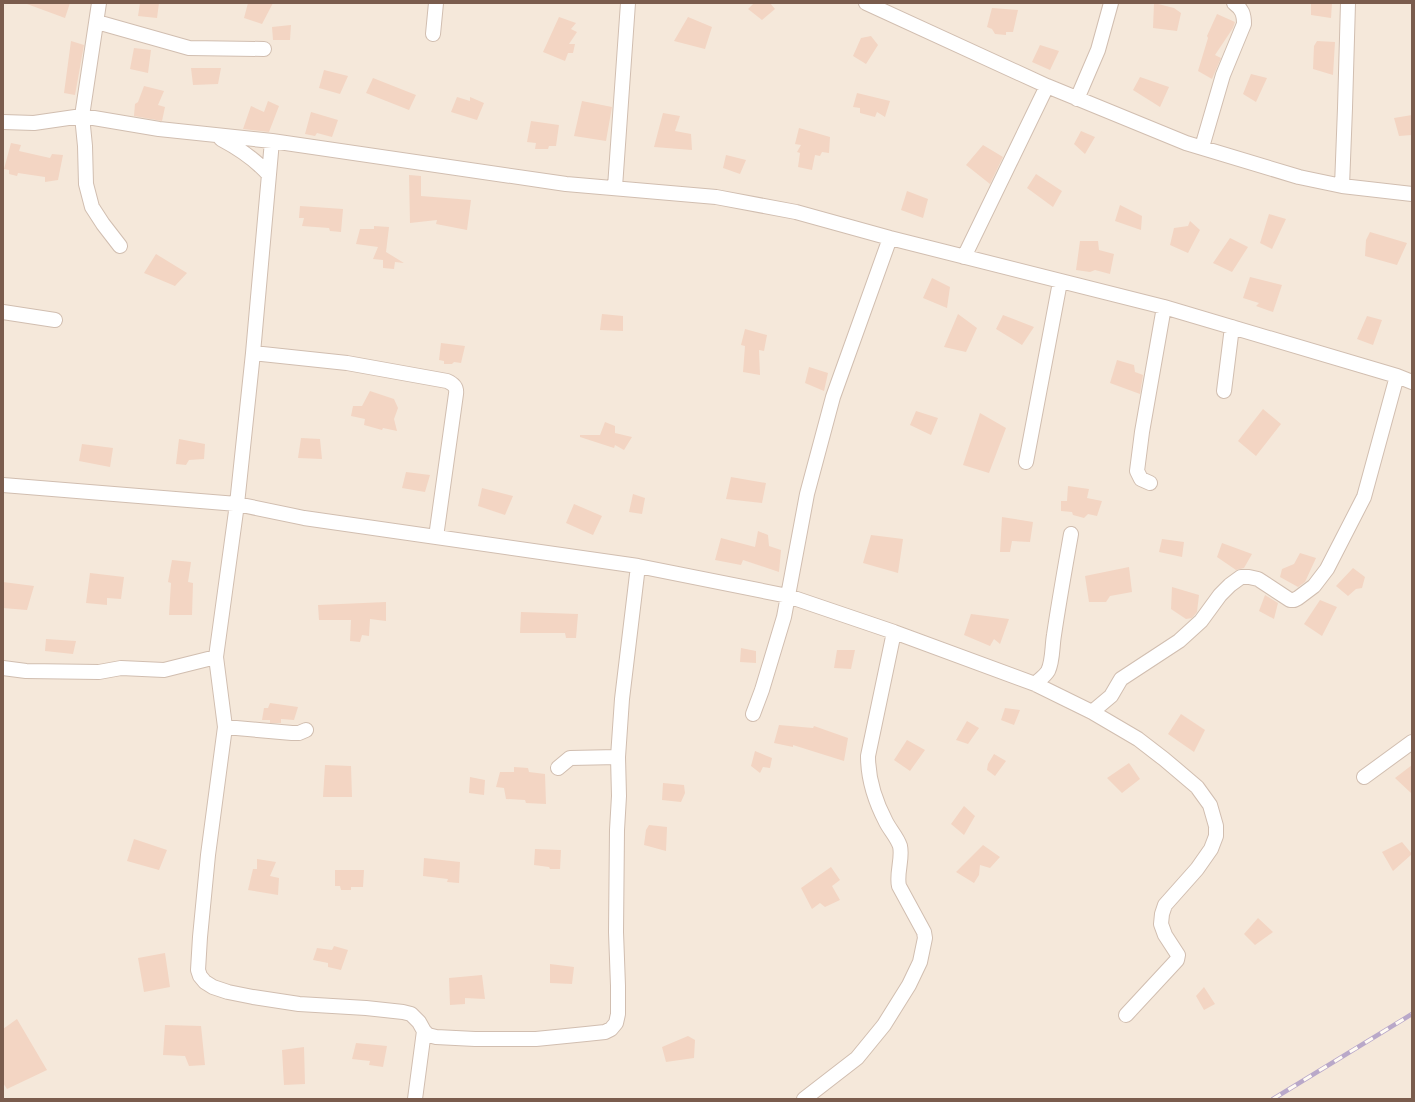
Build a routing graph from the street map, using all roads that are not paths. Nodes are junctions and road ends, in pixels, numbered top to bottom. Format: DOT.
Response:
graph roads {
  1 [pos="99,3"];
  2 [pos="436,3"];
  3 [pos="628,3"];
  4 [pos="866,3"];
  5 [pos="1111,3"];
  6 [pos="1234,3"];
  7 [pos="1348,3"];
  8 [pos="97,22"];
  9 [pos="433,34"];
  10 [pos="264,49"];
  11 [pos="1047,86"];
  12 [pos="1077,99"];
  13 [pos="82,116"];
  14 [pos="3,122"];
  15 [pos="215,136"];
  16 [pos="272,142"];
  17 [pos="1202,147"];
  18 [pos="269,176"];
  19 [pos="1342,186"];
  20 [pos="615,187"];
  21 [pos="1412,194"];
  22 [pos="890,238"];
  23 [pos="120,246"];
  24 [pos="964,257"];
  25 [pos="1060,282"];
  26 [pos="1164,307"];
  27 [pos="3,312"];
  28 [pos="55,320"];
  29 [pos="1232,327"];
  30 [pos="253,353"];
  31 [pos="1396,376"];
  32 [pos="1412,382"];
  33 [pos="1224,391"];
  34 [pos="1026,462"];
  35 [pos="1150,484"];
  36 [pos="3,485"];
  37 [pos="237,504"];
  38 [pos="1070,534"];
  39 [pos="436,537"];
  40 [pos="638,566"];
  41 [pos="788,596"];
  42 [pos="894,632"];
  43 [pos="216,657"];
  44 [pos="3,668"];
  45 [pos="1035,684"];
  46 [pos="1092,712"];
  47 [pos="753,714"];
  48 [pos="225,727"];
  49 [pos="306,730"];
  50 [pos="1412,742"];
  51 [pos="618,757"];
  52 [pos="558,768"];
  53 [pos="1364,777"];
  54 [pos="1126,1014"];
  55 [pos="424,1031"];
  56 [pos="415,1099"];
  57 [pos="804,1099"];
  1 -- 8 [label="street"];
  2 -- 9 [label="street"];
  3 -- 20 [label="street"];
  4 -- 11 [label="street"];
  5 -- 12 [label="street"];
  6 -- 17 [label="street"];
  7 -- 19 [label="street"];
  8 -- 10 [label="street"];
  8 -- 13 [label="street"];
  11 -- 12 [label="street"];
  11 -- 24 [label="street"];
  12 -- 17 [label="street"];
  13 -- 14 [label="street"];
  13 -- 15 [label="street"];
  13 -- 23 [label="street"];
  15 -- 16 [label="street"];
  15 -- 18 [label="street"];
  16 -- 18 [label="street"];
  16 -- 20 [label="street"];
  17 -- 19 [label="street"];
  18 -- 30 [label="street"];
  19 -- 21 [label="street"];
  20 -- 22 [label="street"];
  22 -- 24 [label="street"];
  22 -- 41 [label="street"];
  24 -- 25 [label="street"];
  25 -- 26 [label="street"];
  25 -- 34 [label="street"];
  26 -- 29 [label="street"];
  26 -- 35 [label="street"];
  27 -- 28 [label="street"];
  29 -- 31 [label="street"];
  29 -- 33 [label="street"];
  30 -- 37 [label="street"];
  30 -- 39 [label="street"];
  31 -- 32 [label="street"];
  31 -- 46 [label="street"];
  36 -- 37 [label="street"];
  37 -- 39 [label="street"];
  37 -- 43 [label="street"];
  38 -- 45 [label="street"];
  39 -- 40 [label="street"];
  40 -- 41 [label="street"];
  40 -- 51 [label="street"];
  41 -- 42 [label="street"];
  41 -- 47 [label="street"];
  42 -- 45 [label="street"];
  42 -- 57 [label="street"];
  43 -- 44 [label="street"];
  43 -- 48 [label="street"];
  45 -- 46 [label="street"];
  46 -- 54 [label="street"];
  48 -- 49 [label="street"];
  48 -- 55 [label="street"];
  50 -- 53 [label="street"];
  51 -- 52 [label="street"];
  51 -- 55 [label="street"];
  55 -- 56 [label="street"];
}
